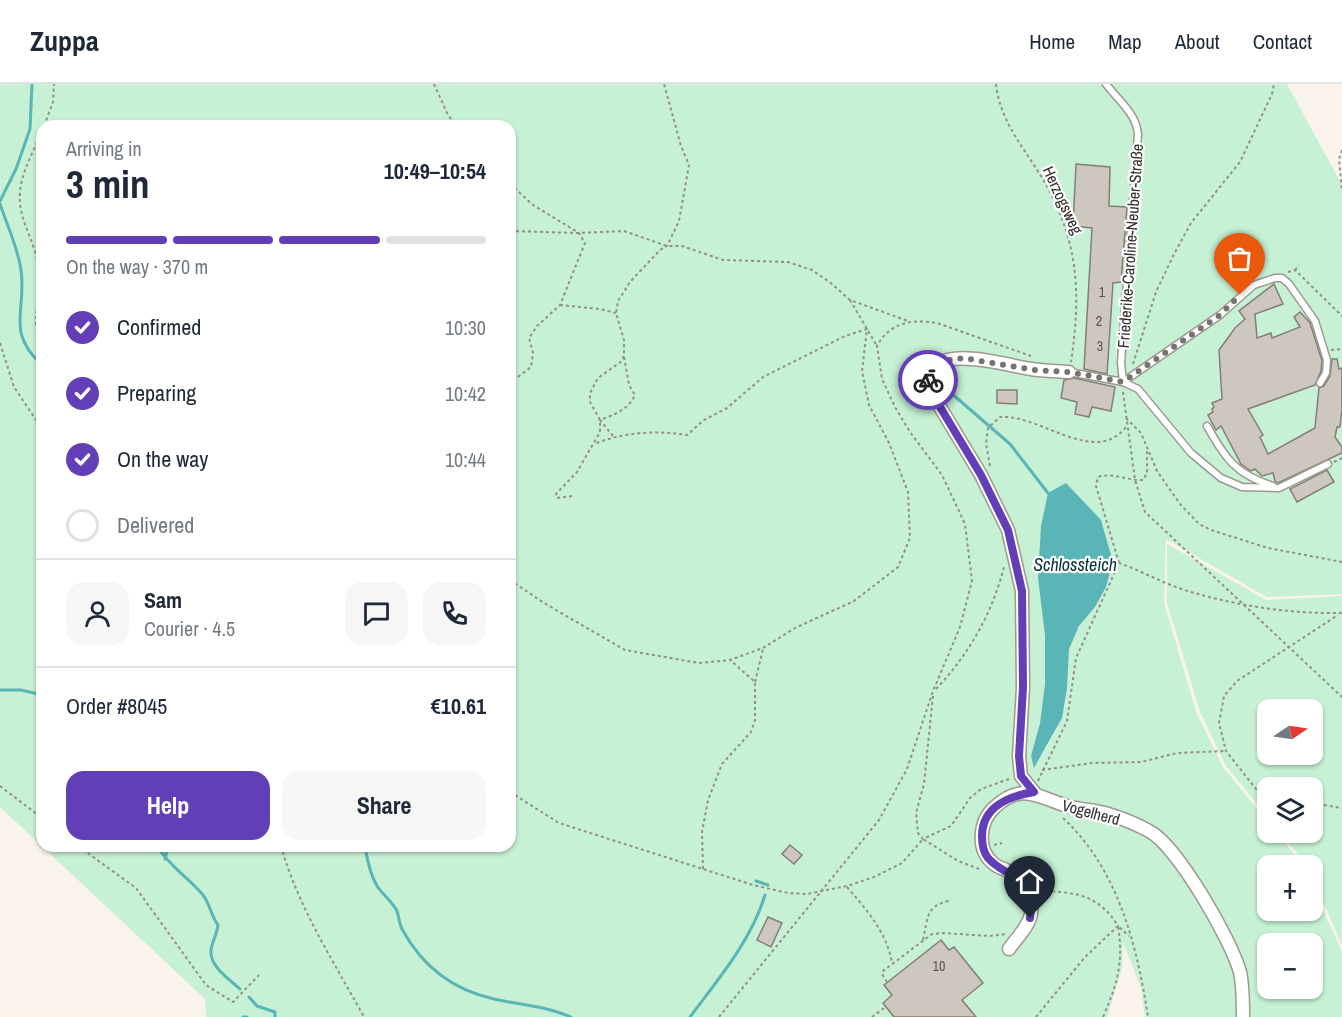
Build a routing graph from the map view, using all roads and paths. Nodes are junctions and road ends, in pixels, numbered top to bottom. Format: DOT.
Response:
graph roads {
  1 [pos="54,84"];
  2 [pos="434,84"];
  3 [pos="664,84"];
  4 [pos="996,84"];
  5 [pos="1106,84"];
  6 [pos="1274,84"];
  7 [pos="46,120"];
  8 [pos="452,120"];
  9 [pos="36,144"];
  10 [pos="1342,150"];
  11 [pos="516,189"];
  12 [pos="1342,191"];
  13 [pos="516,231"];
  14 [pos="579,233"];
  15 [pos="667,246"];
  16 [pos="36,255"];
  17 [pos="1299,265"];
  18 [pos="1295,270"];
  19 [pos="1282,279"];
  20 [pos="850,300"];
  21 [pos="560,305"];
  22 [pos="36,308"];
  23 [pos="616,313"];
  24 [pos="1342,316"];
  25 [pos="908,321"];
  26 [pos="867,329"];
  27 [pos="36,332"];
  28 [pos="0,344"];
  29 [pos="877,346"];
  30 [pos="624,355"];
  31 [pos="1035,358"];
  32 [pos="1134,362"];
  33 [pos="1069,372"];
  34 [pos="516,378"];
  35 [pos="1123,382"];
  36 [pos="1320,383"];
  37 [pos="1125,417"];
  38 [pos="36,420"];
  39 [pos="600,420"];
  40 [pos="1207,426"];
  41 [pos="1126,427"];
  42 [pos="988,428"];
  43 [pos="613,436"];
  44 [pos="594,444"];
  45 [pos="1147,447"];
  46 [pos="1328,464"];
  47 [pos="1135,480"];
  48 [pos="1279,488"];
  49 [pos="572,496"];
  50 [pos="1005,562"];
  51 [pos="1342,562"];
  52 [pos="1119,563"];
  53 [pos="516,584"];
  54 [pos="1243,603"];
  55 [pos="1341,613"];
  56 [pos="763,648"];
  57 [pos="1290,648"];
  58 [pos="730,660"];
  59 [pos="755,682"];
  60 [pos="933,691"];
  61 [pos="1342,697"];
  62 [pos="1226,751"];
  63 [pos="1021,776"];
  64 [pos="0,786"];
  65 [pos="1257,789"];
  66 [pos="1034,792"];
  67 [pos="516,796"];
  68 [pos="1323,805"];
  69 [pos="1342,808"];
  70 [pos="36,813"];
  71 [pos="1060,815"];
  72 [pos="923,839"];
  73 [pos="86,852"];
  74 [pos="283,852"];
  75 [pos="703,869"];
  76 [pos="986,871"];
  77 [pos="847,886"];
  78 [pos="821,890"];
  79 [pos="1029,891"];
  80 [pos="949,901"];
  81 [pos="1118,926"];
  82 [pos="1022,931"];
  83 [pos="1129,936"];
  84 [pos="923,940"];
  85 [pos="1009,949"];
  86 [pos="892,963"];
  87 [pos="259,975"];
  88 [pos="887,982"];
  89 [pos="884,1008"];
  90 [pos="364,1017"];
  91 [pos="718,1017"];
  92 [pos="872,1017"];
  93 [pos="1035,1017"];
  94 [pos="1103,1017"];
  95 [pos="1148,1017"];
  96 [pos="1243,1017"];
  1 -- 7 [label="path"];
  2 -- 8 [label="path"];
  3 -- 15 [label="path"];
  4 -- 33 [label="path, Herzogsweg"];
  5 -- 35 [label="lane, Friederike-Caroline-Neuber-Straße"];
  6 -- 32 [label="path"];
  9 -- 16 [label="path"];
  10 -- 12 [label="path"];
  11 -- 14 [label="path"];
  13 -- 14 [label="path"];
  14 -- 15 [label="path"];
  14 -- 21 [label="path"];
  15 -- 20 [label="path"];
  15 -- 23 [label="path"];
  17 -- 18 [label="path"];
  18 -- 19 [label="path"];
  18 -- 24 [label="path"];
  19 -- 35 [label="lane"];
  19 -- 36 [label="lane"];
  20 -- 25 [label="path"];
  20 -- 26 [label="path"];
  21 -- 23 [label="path"];
  21 -- 34 [label="path"];
  22 -- 27 [label="path"];
  23 -- 30 [label="path"];
  25 -- 29 [label="path"];
  25 -- 31 [label="path"];
  26 -- 29 [label="path"];
  26 -- 43 [label="path"];
  26 -- 56 [label="path"];
  28 -- 38 [label="path"];
  29 -- 60 [label="path"];
  30 -- 39 [label="path"];
  30 -- 39 [label="path"];
  33 -- 35 [label="lane"];
  33 -- 63 [label="street"];
  35 -- 37 [label="path"];
  35 -- 48 [label="lane"];
  37 -- 41 [label="path"];
  37 -- 45 [label="path"];
  39 -- 43 [label="path"];
  39 -- 44 [label="path"];
  40 -- 48 [label="lane"];
  41 -- 42 [label="path"];
  41 -- 47 [label="path"];
  43 -- 44 [label="path"];
  44 -- 49 [label="path"];
  45 -- 47 [label="path"];
  45 -- 51 [label="path"];
  46 -- 48 [label="lane"];
  47 -- 52 [label="path"];
  47 -- 54 [label="path"];
  50 -- 60 [label="path"];
  52 -- 54 [label="path"];
  52 -- 62 [label="path"];
  53 -- 58 [label="path"];
  54 -- 55 [label="path"];
  54 -- 57 [label="path"];
  55 -- 57 [label="path"];
  56 -- 58 [label="path"];
  56 -- 59 [label="path"];
  57 -- 61 [label="path"];
  57 -- 62 [label="path"];
  58 -- 59 [label="path"];
  59 -- 75 [label="path"];
  60 -- 72 [label="path"];
  60 -- 78 [label="path"];
  62 -- 65 [label="path"];
  63 -- 66 [label="street"];
  63 -- 72 [label="path"];
  64 -- 70 [label="path"];
  66 -- 79 [label="street"];
  66 -- 96 [label="street, Vogelherd"];
  67 -- 75 [label="path"];
  68 -- 69 [label="path"];
  71 -- 83 [label="path"];
  72 -- 76 [label="path"];
  72 -- 77 [label="path"];
  73 -- 87 [label="path"];
  74 -- 90 [label="path"];
  75 -- 78 [label="path"];
  77 -- 78 [label="path"];
  77 -- 86 [label="path"];
  78 -- 91 [label="path"];
  79 -- 81 [label="path"];
  79 -- 82 [label="street"];
  80 -- 84 [label="path"];
  81 -- 83 [label="path"];
  81 -- 93 [label="path"];
  81 -- 94 [label="path"];
  82 -- 84 [label="path"];
  82 -- 85 [label="street"];
  83 -- 95 [label="path"];
  84 -- 86 [label="path"];
  86 -- 88 [label="path"];
  89 -- 92 [label="path"];
}
